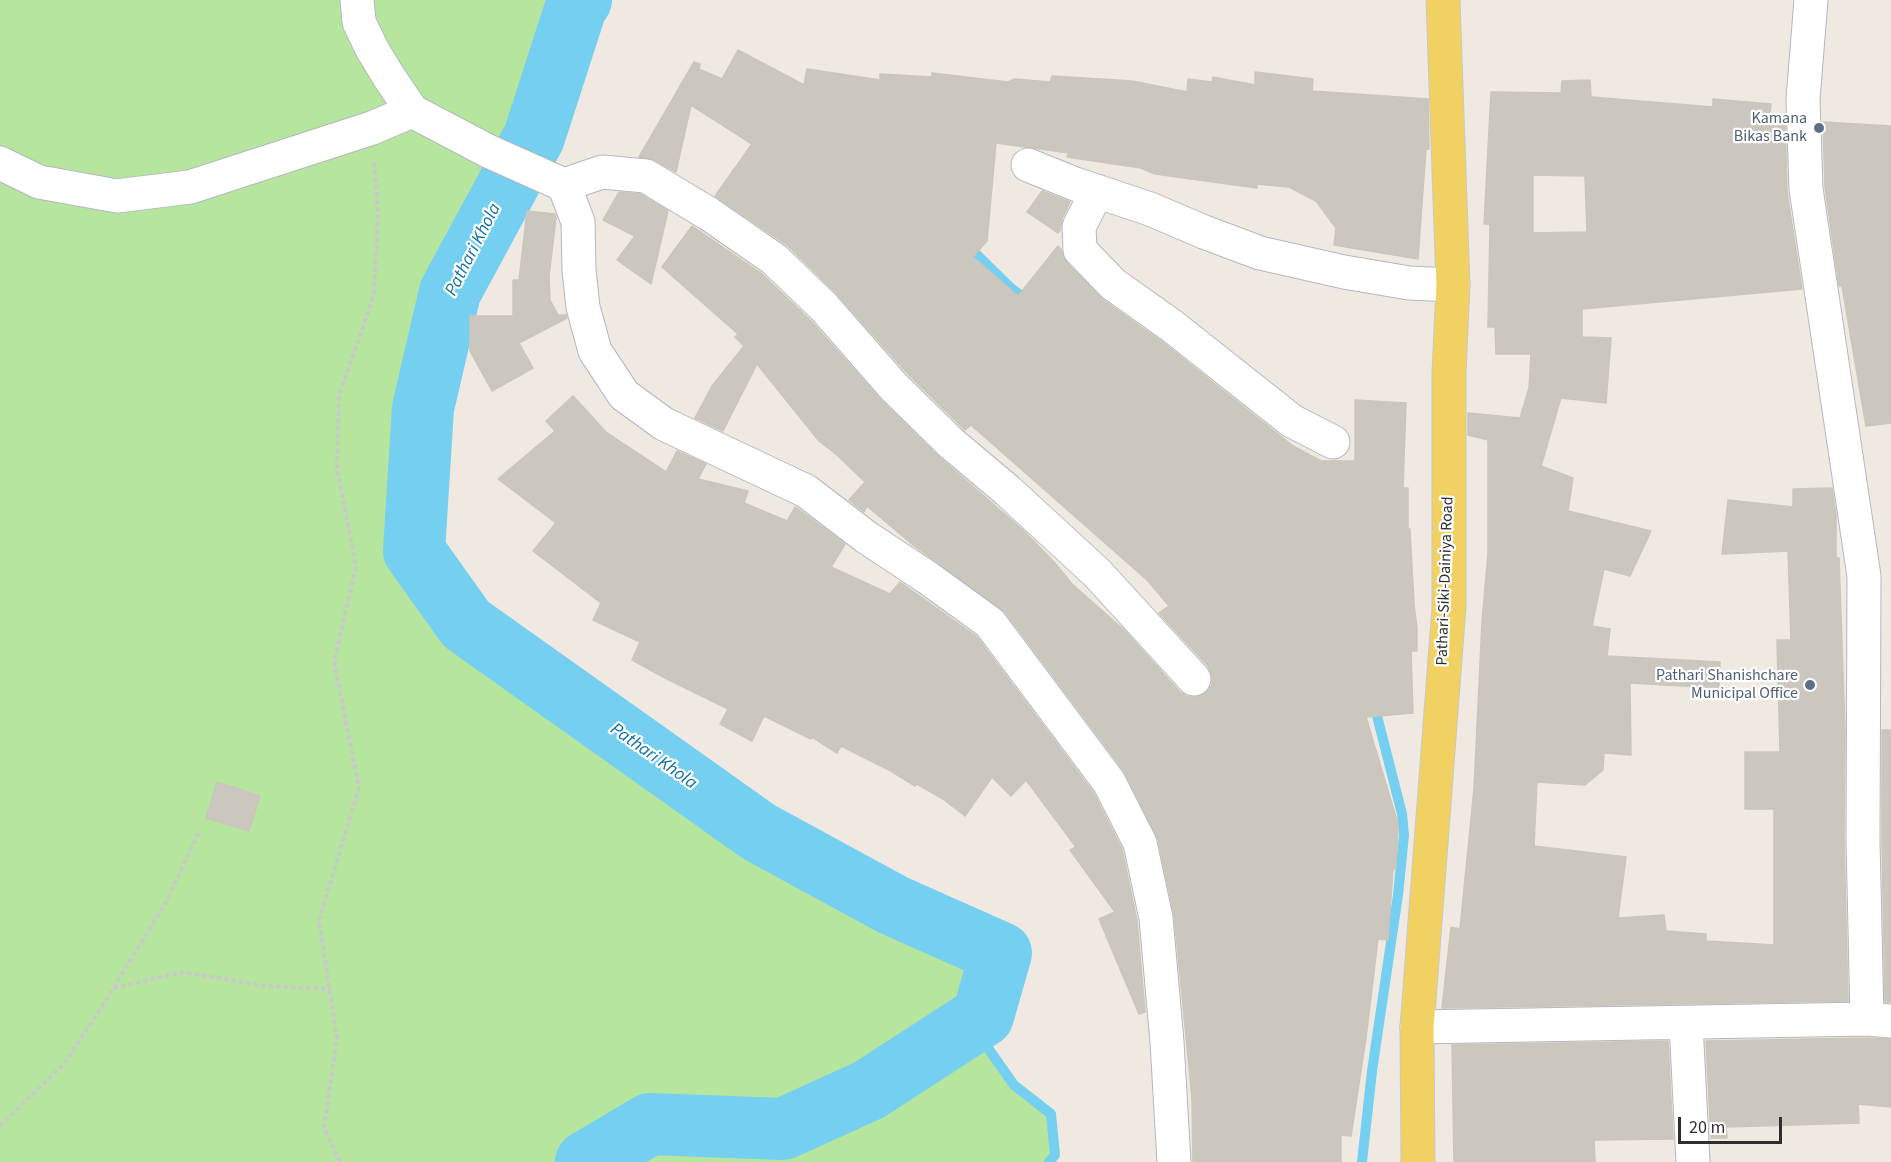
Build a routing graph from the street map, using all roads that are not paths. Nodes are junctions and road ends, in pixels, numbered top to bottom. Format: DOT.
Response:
graph roads {
  1 [pos="357,0"];
  2 [pos="1443,0"];
  3 [pos="1811,0"];
  4 [pos="412,111"];
  5 [pos="0,163"];
  6 [pos="1028,165"];
  7 [pos="556,181"];
  8 [pos="1096,191"];
  9 [pos="1453,285"];
  10 [pos="1333,442"];
  11 [pos="1194,679"];
  12 [pos="1879,1020"];
  13 [pos="1686,1023"];
  14 [pos="1417,1027"];
  15 [pos="1174,1162"];
  16 [pos="1418,1162"];
  17 [pos="1693,1162"];
  1 -- 4 [label="street"];
  2 -- 9 [label="main road, Pathari-Siki-Dainiya Road"];
  3 -- 12 [label="street"];
  4 -- 5 [label="street"];
  4 -- 7 [label="street"];
  6 -- 8 [label="street"];
  7 -- 11 [label="street"];
  7 -- 15 [label="street"];
  8 -- 9 [label="street"];
  8 -- 10 [label="street"];
  9 -- 14 [label="main road, Pathari-Siki-Dainiya Road"];
  12 -- 13 [label="street"];
  13 -- 14 [label="street"];
  13 -- 17 [label="street"];
  14 -- 16 [label="main road, Pathari-Siki-Dainiya Road"];
}
